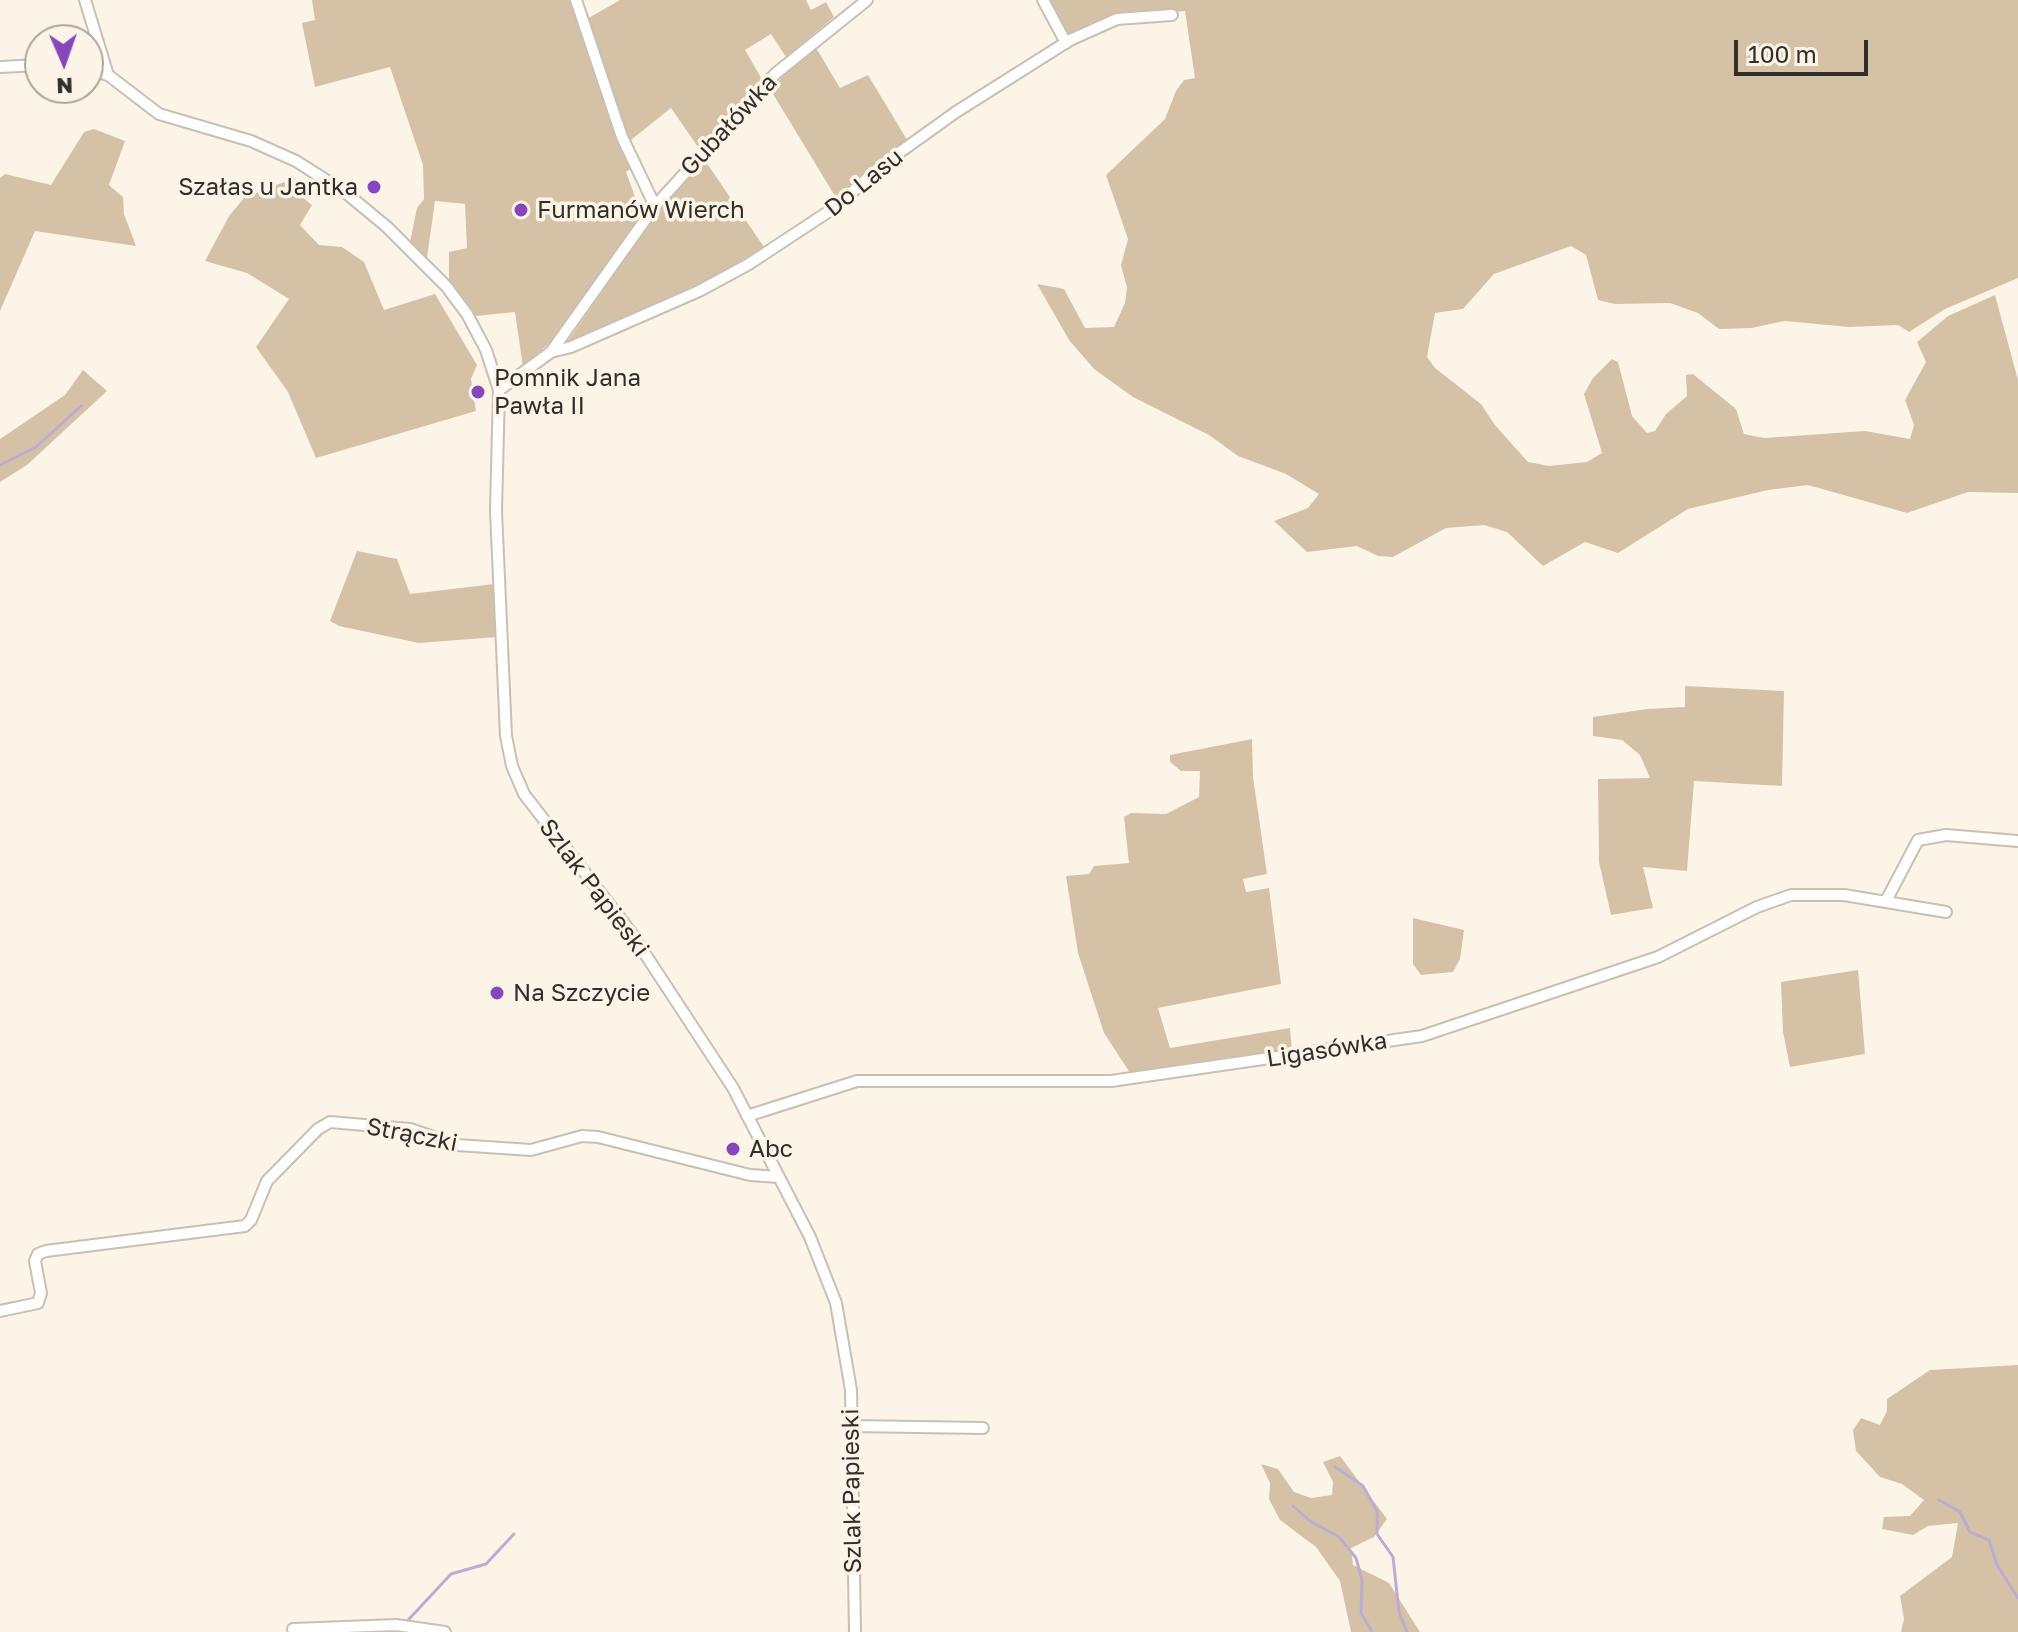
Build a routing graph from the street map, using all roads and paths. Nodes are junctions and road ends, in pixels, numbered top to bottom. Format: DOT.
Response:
graph roads {
  1 [pos="85,0"];
  2 [pos="576,0"];
  3 [pos="867,0"];
  4 [pos="1043,0"];
  5 [pos="1172,15"];
  6 [pos="1066,43"];
  7 [pos="24,66"];
  8 [pos="0,67"];
  9 [pos="104,74"];
  10 [pos="108,75"];
  11 [pos="655,206"];
  12 [pos="551,352"];
  13 [pos="499,390"];
  14 [pos="2018,841"];
  15 [pos="1886,901"];
  16 [pos="1946,912"];
  17 [pos="747,1116"];
  18 [pos="779,1177"];
  19 [pos="0,1311"];
  20 [pos="851,1426"];
  21 [pos="983,1428"];
  22 [pos="293,1629"];
  23 [pos="445,1632"];
  24 [pos="855,1632"];
  1 -- 10 [label="street"];
  2 -- 11 [label="street"];
  3 -- 11 [label="street, Gubałówka"];
  4 -- 6 [label="street"];
  5 -- 6 [label="street, Do Lasu"];
  6 -- 12 [label="street, Do Lasu"];
  7 -- 8 [label="street"];
  9 -- 10 [label="street"];
  10 -- 13 [label="street"];
  11 -- 12 [label="street, Gubałówka"];
  12 -- 13 [label="street, Gubałówka"];
  13 -- 17 [label="street, Szlak Papieski"];
  14 -- 15 [label="street"];
  15 -- 16 [label="street, Ligasówka"];
  15 -- 17 [label="street, Ligasówka"];
  17 -- 18 [label="street, Szlak Papieski"];
  18 -- 19 [label="street, Strączki"];
  18 -- 20 [label="street, Szlak Papieski"];
  20 -- 21 [label="street"];
  20 -- 24 [label="street, Szlak Papieski"];
  22 -- 23 [label="street"];
}
